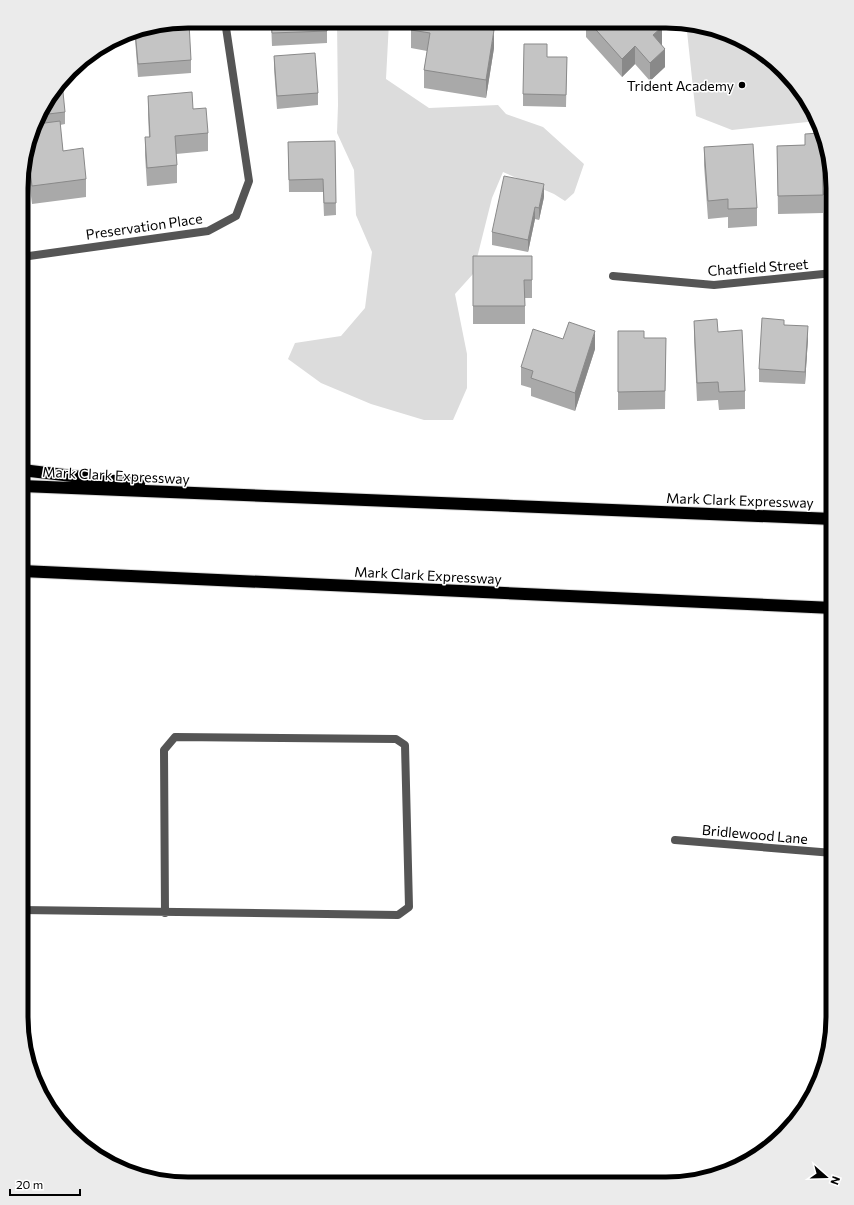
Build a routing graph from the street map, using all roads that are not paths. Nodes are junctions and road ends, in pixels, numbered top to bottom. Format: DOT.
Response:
graph roads {
  1 [pos="226,28"];
  2 [pos="28,256"];
  3 [pos="826,274"];
  4 [pos="613,276"];
  5 [pos="28,471"];
  6 [pos="28,486"];
  7 [pos="235,496"];
  8 [pos="826,519"];
  9 [pos="28,571"];
  10 [pos="826,608"];
  11 [pos="675,840"];
  12 [pos="826,852"];
  13 [pos="28,910"];
  14 [pos="165,913"];
  1 -- 2 [label="street, Preservation Place"];
  3 -- 4 [label="street, Chatfield Street"];
  5 -- 7 [label="highway"];
  6 -- 7 [label="highway, Mark Clark Expressway"];
  7 -- 8 [label="highway, Mark Clark Expressway"];
  9 -- 10 [label="highway, Mark Clark Expressway"];
  11 -- 12 [label="street, Bridlewood Lane"];
  13 -- 14 [label="street"];
  14 -- 14 [label="street"];
}
